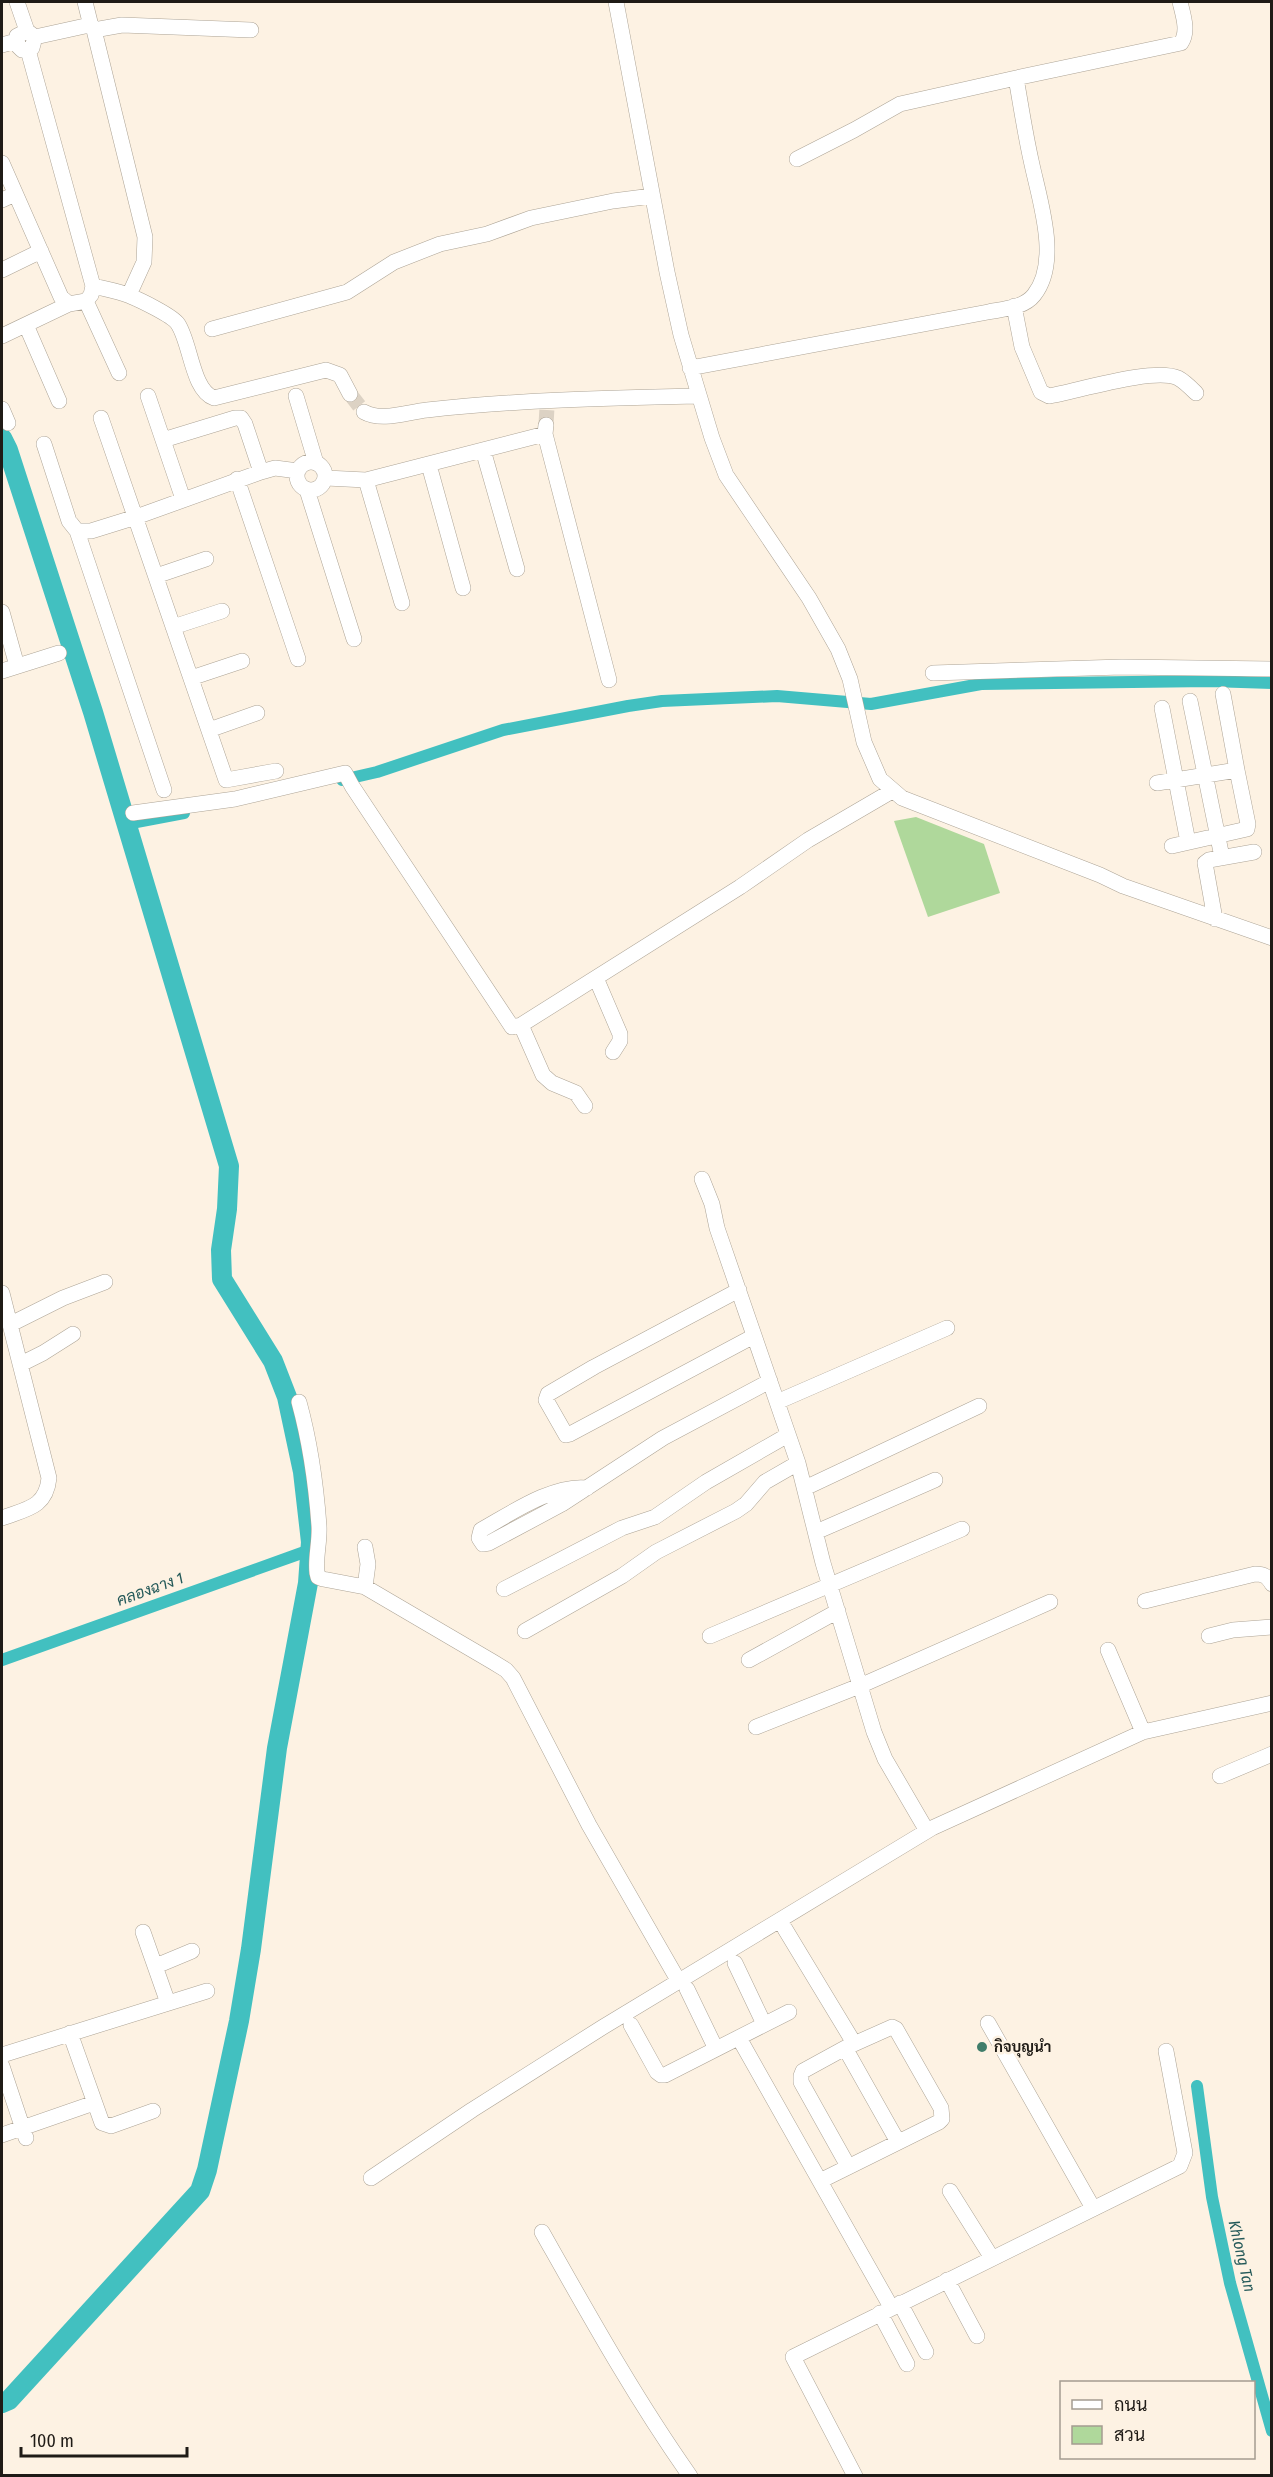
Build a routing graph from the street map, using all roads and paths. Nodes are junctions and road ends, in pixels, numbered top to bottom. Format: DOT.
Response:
graph roads {
  1 [pos="17,2"];
  2 [pos="85,2"];
  3 [pos="616,2"];
  4 [pos="1180,2"];
  5 [pos="92,28"];
  6 [pos="251,30"];
  7 [pos="21,41"];
  8 [pos="1016,78"];
  9 [pos="797,159"];
  10 [pos="2,163"];
  11 [pos="652,196"];
  12 [pos="8,197"];
  13 [pos="41,251"];
  14 [pos="2,270"];
  15 [pos="93,286"];
  16 [pos="129,295"];
  17 [pos="86,301"];
  18 [pos="69,304"];
  19 [pos="1014,306"];
  20 [pos="26,325"];
  21 [pos="212,329"];
  22 [pos="2,336"];
  23 [pos="699,368"];
  24 [pos="118,373"];
  25 [pos="1196,393"];
  26 [pos="350,394"];
  27 [pos="148,396"];
  28 [pos="296,396"];
  29 [pos="698,396"];
  30 [pos="59,401"];
  31 [pos="364,412"];
  32 [pos="101,418"];
  33 [pos="163,440"];
  34 [pos="44,444"];
  35 [pos="483,450"];
  36 [pos="316,463"];
  37 [pos="429,465"];
  38 [pos="298,471"];
  39 [pos="261,472"];
  40 [pos="326,478"];
  41 [pos="237,479"];
  42 [pos="366,480"];
  43 [pos="308,490"];
  44 [pos="183,499"];
  45 [pos="136,517"];
  46 [pos="77,531"];
  47 [pos="206,559"];
  48 [pos="517,569"];
  49 [pos="156,576"];
  50 [pos="463,588"];
  51 [pos="402,603"];
  52 [pos="222,611"];
  53 [pos="2,612"];
  54 [pos="173,627"];
  55 [pos="354,639"];
  56 [pos="59,652"];
  57 [pos="298,659"];
  58 [pos="242,661"];
  59 [pos="17,666"];
  60 [pos="1272,669"];
  61 [pos="2,671"];
  62 [pos="933,673"];
  63 [pos="191,678"];
  64 [pos="609,680"];
  65 [pos="1223,694"];
  66 [pos="1190,701"];
  67 [pos="1162,708"];
  68 [pos="257,713"];
  69 [pos="208,730"];
  70 [pos="1237,770"];
  71 [pos="276,771"];
  72 [pos="1206,776"];
  73 [pos="1176,781"];
  74 [pos="1157,783"];
  75 [pos="164,790"];
  76 [pos="892,791"];
  77 [pos="133,813"];
  78 [pos="1219,836"];
  79 [pos="1188,842"];
  80 [pos="1172,846"];
  81 [pos="1254,852"];
  82 [pos="1222,857"];
  83 [pos="1215,919"];
  84 [pos="1272,938"];
  85 [pos="596,978"];
  86 [pos="521,1025"];
  87 [pos="613,1052"];
  88 [pos="585,1106"];
  89 [pos="702,1179"];
  90 [pos="105,1282"];
  91 [pos="739,1290"];
  92 [pos="2,1293"];
  93 [pos="11,1324"];
  94 [pos="947,1328"];
  95 [pos="73,1334"];
  96 [pos="754,1336"];
  97 [pos="21,1364"];
  98 [pos="770,1381"];
  99 [pos="299,1402"];
  100 [pos="777,1402"];
  101 [pos="979,1406"];
  102 [pos="788,1436"];
  103 [pos="798,1464"];
  104 [pos="935,1480"];
  105 [pos="587,1488"];
  106 [pos="805,1488"];
  107 [pos="2,1518"];
  108 [pos="962,1529"];
  109 [pos="816,1532"];
  110 [pos="365,1547"];
  111 [pos="1272,1584"];
  112 [pos="830,1586"];
  113 [pos="365,1587"];
  114 [pos="504,1589"];
  115 [pos="1145,1601"];
  116 [pos="1050,1602"];
  117 [pos="838,1611"];
  118 [pos="1272,1627"];
  119 [pos="525,1631"];
  120 [pos="710,1636"];
  121 [pos="1209,1636"];
  122 [pos="1108,1650"];
  123 [pos="749,1659"];
  124 [pos="862,1685"];
  125 [pos="1272,1703"];
  126 [pos="756,1727"];
  127 [pos="1138,1734"];
  128 [pos="1272,1754"];
  129 [pos="1220,1776"];
  130 [pos="927,1831"];
  131 [pos="785,1929"];
  132 [pos="143,1932"];
  133 [pos="192,1951"];
  134 [pos="735,1963"];
  135 [pos="156,1966"];
  136 [pos="683,1985"];
  137 [pos="207,1991"];
  138 [pos="168,2003"];
  139 [pos="789,2012"];
  140 [pos="988,2023"];
  141 [pos="764,2024"];
  142 [pos="631,2025"];
  143 [pos="70,2033"];
  144 [pos="739,2038"];
  145 [pos="850,2045"];
  146 [pos="716,2049"];
  147 [pos="1166,2051"];
  148 [pos="2,2055"];
  149 [pos="2,2066"];
  150 [pos="94,2103"];
  151 [pos="153,2111"];
  152 [pos="24,2133"];
  153 [pos="2,2135"];
  154 [pos="898,2142"];
  155 [pos="848,2166"];
  156 [pos="371,2178"];
  157 [pos="820,2181"];
  158 [pos="950,2191"];
  159 [pos="1093,2208"];
  160 [pos="542,2232"];
  161 [pos="992,2258"];
  162 [pos="947,2280"];
  163 [pos="890,2307"];
  164 [pos="977,2336"];
  165 [pos="926,2352"];
  166 [pos="907,2364"];
  167 [pos="690,2475"];
  168 [pos="855,2475"];
  1 -- 7 [label="street"];
  2 -- 5 [label="street"];
  3 -- 11 [label="street"];
  4 -- 8 [label="street"];
  5 -- 6 [label="street"];
  5 -- 7 [label="street"];
  5 -- 16 [label="street"];
  7 -- 15 [label="street"];
  8 -- 9 [label="street"];
  8 -- 19 [label="street"];
  10 -- 12 [label="street"];
  11 -- 21 [label="street"];
  11 -- 23 [label="street"];
  12 -- 13 [label="street"];
  13 -- 14 [label="street"];
  13 -- 18 [label="street"];
  15 -- 16 [label="street"];
  15 -- 17 [label="street"];
  16 -- 26 [label="street"];
  17 -- 18 [label="street"];
  17 -- 24 [label="street"];
  18 -- 20 [label="street"];
  19 -- 23 [label="street"];
  19 -- 25 [label="street"];
  20 -- 22 [label="street"];
  20 -- 30 [label="street"];
  23 -- 29 [label="street"];
  27 -- 33 [label="street"];
  28 -- 36 [label="street"];
  29 -- 31 [label="street"];
  29 -- 76 [label="street"];
  32 -- 45 [label="street"];
  33 -- 39 [label="street"];
  33 -- 44 [label="street"];
  34 -- 46 [label="street"];
  35 -- 37 [label="street"];
  35 -- 48 [label="street"];
  35 -- 64 [label="street"];
  36 -- 38 [label="street"];
  36 -- 40 [label="street"];
  37 -- 42 [label="street"];
  37 -- 50 [label="street"];
  38 -- 39 [label="street"];
  38 -- 43 [label="street"];
  39 -- 41 [label="street"];
  40 -- 42 [label="street"];
  40 -- 43 [label="street"];
  41 -- 44 [label="street"];
  41 -- 57 [label="street"];
  42 -- 51 [label="street"];
  43 -- 55 [label="street"];
  44 -- 45 [label="street"];
  45 -- 46 [label="street"];
  45 -- 49 [label="street"];
  46 -- 75 [label="street"];
  47 -- 49 [label="street"];
  49 -- 54 [label="street"];
  52 -- 54 [label="street"];
  53 -- 59 [label="street"];
  54 -- 63 [label="street"];
  56 -- 59 [label="street"];
  58 -- 63 [label="street"];
  59 -- 61 [label="street"];
  60 -- 62 [label="street"];
  63 -- 69 [label="street"];
  65 -- 70 [label="street"];
  66 -- 72 [label="street"];
  67 -- 73 [label="street"];
  68 -- 69 [label="street"];
  69 -- 71 [label="street"];
  70 -- 72 [label="street"];
  70 -- 78 [label="street"];
  72 -- 73 [label="street"];
  72 -- 78 [label="street"];
  73 -- 74 [label="street"];
  73 -- 79 [label="street"];
  76 -- 83 [label="street"];
  76 -- 85 [label="street"];
  77 -- 86 [label="street"];
  78 -- 79 [label="street"];
  78 -- 82 [label="street"];
  79 -- 80 [label="street"];
  81 -- 82 [label="street"];
  82 -- 83 [label="street"];
  83 -- 84 [label="street"];
  85 -- 86 [label="street"];
  85 -- 87 [label="street"];
  86 -- 88 [label="street"];
  89 -- 91 [label="street"];
  90 -- 93 [label="street"];
  91 -- 96 [label="street"];
  91 -- 96 [label="street"];
  92 -- 93 [label="street"];
  93 -- 97 [label="street"];
  94 -- 100 [label="street"];
  95 -- 97 [label="street"];
  96 -- 98 [label="street"];
  97 -- 107 [label="street"];
  98 -- 100 [label="street"];
  98 -- 105 [label="street"];
  99 -- 113 [label="street"];
  100 -- 102 [label="street"];
  101 -- 106 [label="street"];
  102 -- 103 [label="street"];
  102 -- 114 [label="street"];
  103 -- 106 [label="street"];
  103 -- 119 [label="street"];
  104 -- 109 [label="street"];
  105 -- 105 [label="street"];
  106 -- 109 [label="street"];
  108 -- 112 [label="street"];
  109 -- 112 [label="street"];
  110 -- 113 [label="street"];
  111 -- 115 [label="street"];
  112 -- 117 [label="street"];
  112 -- 120 [label="street"];
  113 -- 136 [label="street"];
  116 -- 124 [label="street"];
  117 -- 123 [label="street"];
  117 -- 124 [label="street"];
  118 -- 121 [label="street"];
  122 -- 127 [label="street"];
  124 -- 126 [label="street"];
  124 -- 130 [label="street"];
  125 -- 127 [label="street"];
  127 -- 130 [label="street"];
  128 -- 129 [label="street"];
  130 -- 136 [label="street"];
  131 -- 145 [label="street"];
  132 -- 135 [label="street"];
  133 -- 135 [label="street"];
  134 -- 141 [label="street"];
  135 -- 138 [label="street"];
  136 -- 146 [label="street"];
  136 -- 156 [label="street"];
  137 -- 138 [label="street"];
  138 -- 143 [label="street"];
  139 -- 141 [label="street"];
  140 -- 159 [label="street"];
  141 -- 144 [label="street"];
  142 -- 146 [label="street"];
  143 -- 148 [label="street"];
  143 -- 150 [label="street"];
  144 -- 146 [label="street"];
  144 -- 157 [label="street"];
  145 -- 154 [label="street"];
  145 -- 154 [label="street"];
  145 -- 155 [label="street"];
  147 -- 159 [label="street"];
  149 -- 152 [label="street"];
  150 -- 151 [label="street"];
  150 -- 152 [label="street"];
  152 -- 153 [label="street"];
  154 -- 155 [label="street"];
  155 -- 157 [label="street"];
  157 -- 163 [label="street"];
  158 -- 161 [label="street"];
  159 -- 161 [label="street"];
  160 -- 167 [label="street"];
  161 -- 162 [label="street"];
  162 -- 163 [label="street"];
  162 -- 164 [label="street"];
  163 -- 165 [label="street"];
  163 -- 166 [label="street"];
  163 -- 168 [label="street"];
}
